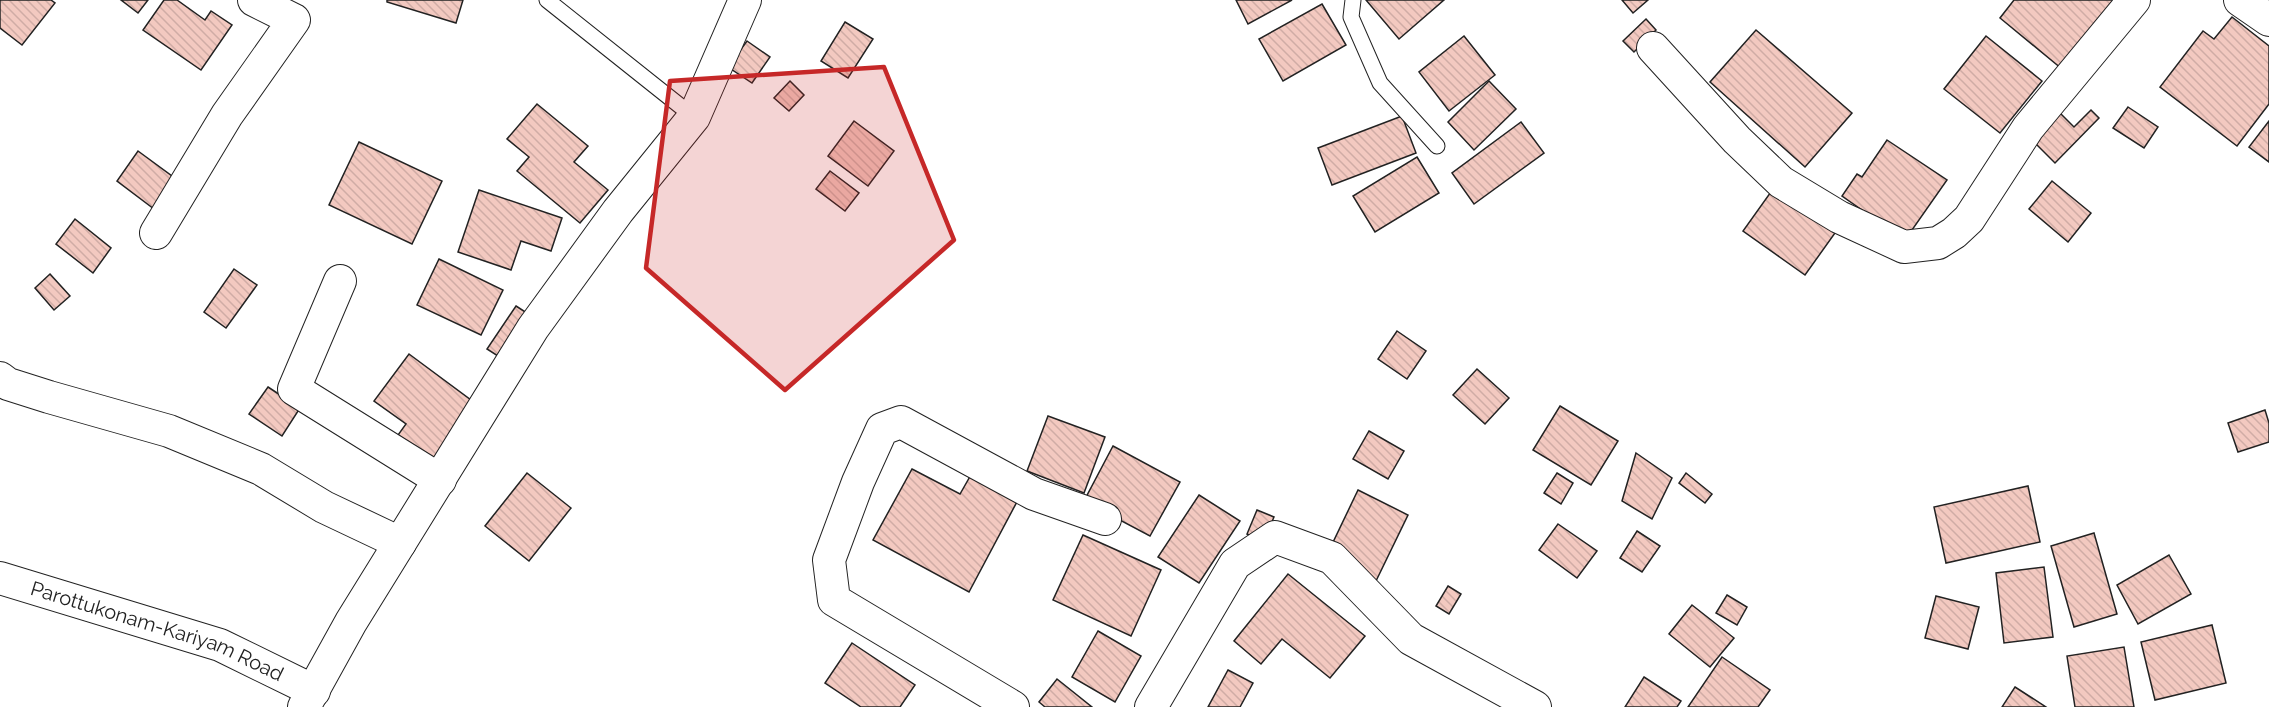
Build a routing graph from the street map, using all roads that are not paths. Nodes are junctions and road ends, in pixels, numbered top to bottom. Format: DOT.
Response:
graph roads {
  1 [pos="254,0"];
  2 [pos="547,0"];
  3 [pos="745,0"];
  4 [pos="1353,0"];
  5 [pos="2134,0"];
  6 [pos="2240,0"];
  7 [pos="2269,20"];
  8 [pos="1653,48"];
  9 [pos="694,117"];
  10 [pos="1437,146"];
  11 [pos="156,232"];
  12 [pos="340,280"];
  13 [pos="2,386"];
  14 [pos="440,480"];
  15 [pos="1105,519"];
  16 [pos="400,543"];
  17 [pos="0,578"];
  18 [pos="309,699"];
  19 [pos="1013,707"];
  20 [pos="1151,707"];
  21 [pos="1535,707"];
  1 -- 11 [label="street"];
  2 -- 9 [label="lane"];
  3 -- 9 [label="street"];
  4 -- 10 [label="lane"];
  5 -- 8 [label="street"];
  6 -- 7 [label="street"];
  9 -- 14 [label="street"];
  12 -- 14 [label="street"];
  13 -- 16 [label="street"];
  14 -- 16 [label="street"];
  15 -- 19 [label="street"];
  16 -- 18 [label="street"];
  17 -- 18 [label="street, Parottukonam-Kariyam Road"];
  20 -- 21 [label="street"];
}
